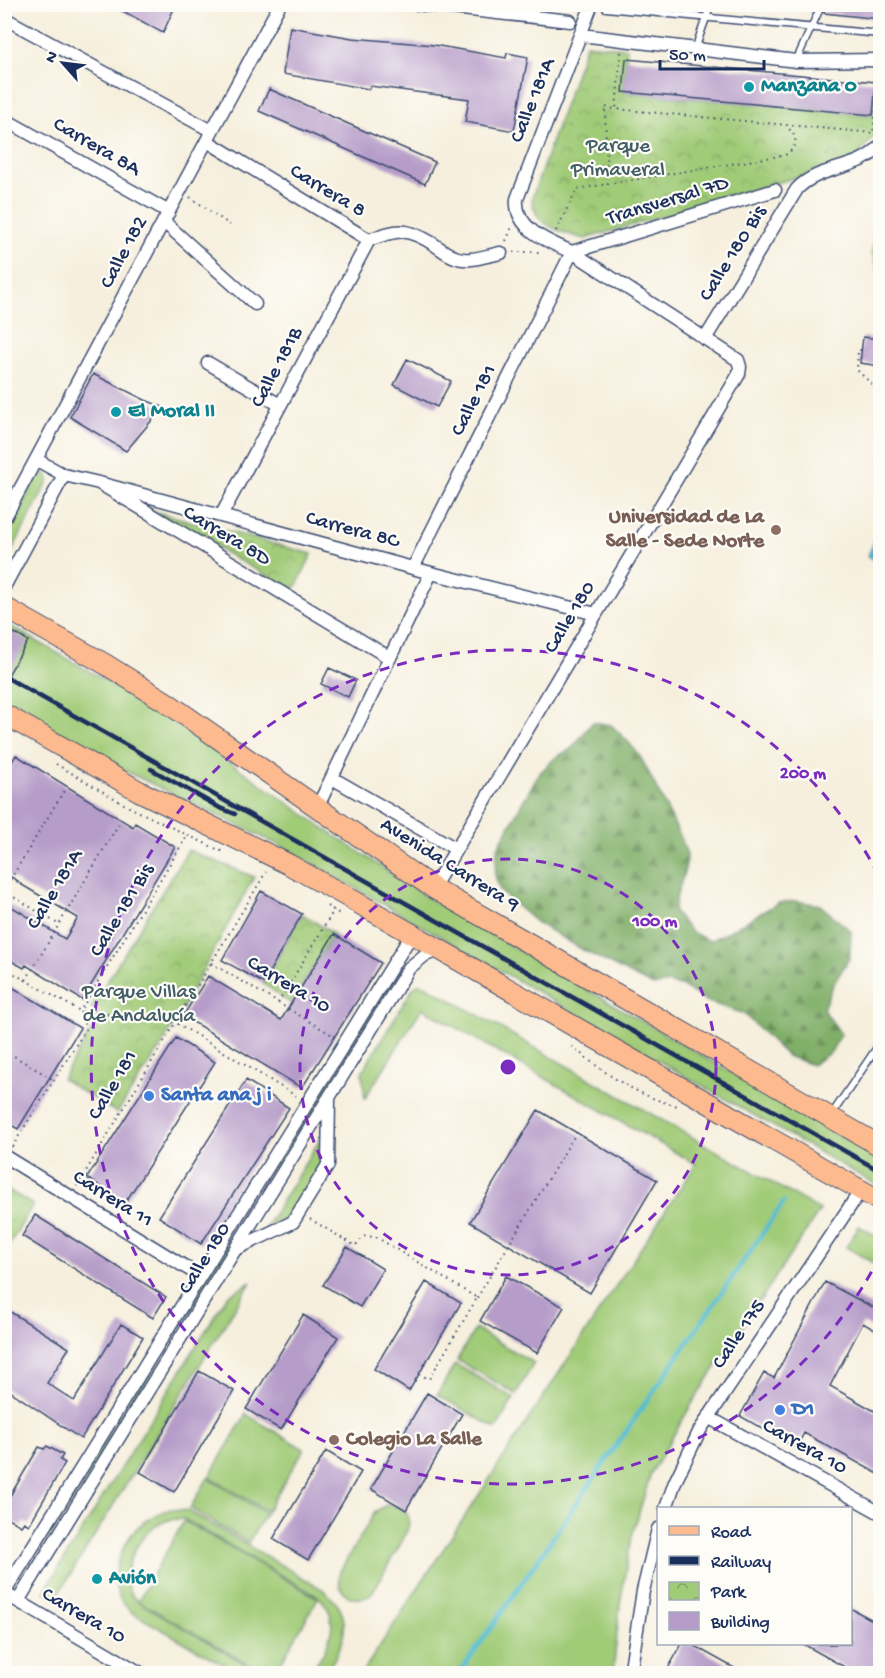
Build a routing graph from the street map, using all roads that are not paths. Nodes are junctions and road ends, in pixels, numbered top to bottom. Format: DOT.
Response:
graph roads {
  1 [pos="279,4"];
  2 [pos="417,4"];
  3 [pos="592,4"];
  4 [pos="608,4"];
  5 [pos="711,4"];
  6 [pos="822,4"];
  7 [pos="4,18"];
  8 [pos="705,18"];
  9 [pos="570,21"];
  10 [pos="811,26"];
  11 [pos="880,34"];
  12 [pos="581,35"];
  13 [pos="695,49"];
  14 [pos="880,60"];
  15 [pos="796,61"];
  16 [pos="4,119"];
  17 [pos="210,136"];
  18 [pos="877,150"];
  19 [pos="775,190"];
  20 [pos="166,217"];
  21 [pos="369,240"];
  22 [pos="572,252"];
  23 [pos="501,253"];
  24 [pos="255,304"];
  25 [pos="705,339"];
  26 [pos="208,363"];
  27 [pos="280,405"];
  28 [pos="37,460"];
  29 [pos="64,475"];
  30 [pos="99,483"];
  31 [pos="221,516"];
  32 [pos="4,519"];
  33 [pos="413,568"];
  34 [pos="431,573"];
  35 [pos="4,587"];
  36 [pos="4,607"];
  37 [pos="596,614"];
  38 [pos="390,658"];
  39 [pos="7,720"];
  40 [pos="332,777"];
  41 [pos="317,808"];
  42 [pos="456,849"];
  43 [pos="433,888"];
  44 [pos="412,934"];
  45 [pos="440,950"];
  46 [pos="880,1043"];
  47 [pos="329,1098"];
  48 [pos="830,1117"];
  49 [pos="880,1146"];
  50 [pos="5,1157"];
  51 [pos="861,1190"];
  52 [pos="880,1201"];
  53 [pos="235,1249"];
  54 [pos="200,1276"];
  55 [pos="708,1417"];
  56 [pos="667,1507"];
  57 [pos="880,1513"];
  58 [pos="657,1533"];
  59 [pos="4,1593"];
  60 [pos="18,1601"];
  61 [pos="142,1674"];
  62 [pos="630,1674"];
  1 -- 17 [label="street, Calle 182"];
  2 -- 9 [label="street"];
  3 -- 12 [label="street, Calle 181A"];
  4 -- 8 [label="lane"];
  5 -- 8 [label="lane"];
  6 -- 10 [label="lane"];
  7 -- 17 [label="street, Carrera 8"];
  8 -- 10 [label="lane"];
  8 -- 13 [label="lane"];
  10 -- 11 [label="lane"];
  10 -- 15 [label="lane"];
  12 -- 13 [label="street"];
  12 -- 22 [label="street, Calle 181A"];
  13 -- 15 [label="street"];
  14 -- 15 [label="street"];
  16 -- 20 [label="street, Carrera 8A"];
  17 -- 20 [label="street, Calle 182"];
  17 -- 21 [label="street, Carrera 8"];
  18 -- 25 [label="street, Calle 180 Bis"];
  19 -- 22 [label="street, Transversal 7D"];
  20 -- 24 [label="street, Carrera 8A"];
  20 -- 28 [label="street, Calle 182"];
  21 -- 23 [label="street, Carrera 8"];
  21 -- 27 [label="street, Calle 181B"];
  22 -- 25 [label="street"];
  22 -- 33 [label="street, Calle 181"];
  25 -- 37 [label="street, Calle 180"];
  26 -- 27 [label="street"];
  27 -- 31 [label="street, Calle 181B"];
  28 -- 29 [label="street, Carrera 8D"];
  28 -- 32 [label="street, Calle 182"];
  29 -- 30 [label="street, Carrera 8D"];
  29 -- 35 [label="street"];
  30 -- 31 [label="street, Carrera 8C"];
  30 -- 38 [label="street, Carrera 8D"];
  31 -- 33 [label="street, Carrera 8C"];
  33 -- 34 [label="street, Carrera 8C"];
  34 -- 37 [label="street, Carrera 8C"];
  34 -- 38 [label="street"];
  36 -- 41 [label="main road, Avenida Carrera 9"];
  37 -- 42 [label="street, Calle 180"];
  38 -- 40 [label="street"];
  39 -- 44 [label="main road"];
  40 -- 41 [label="street"];
  40 -- 42 [label="street"];
  41 -- 43 [label="main road, Avenida Carrera 9"];
  42 -- 43 [label="street, Calle 180"];
  43 -- 48 [label="main road, Avenida Carrera 9"];
  44 -- 45 [label="main road"];
  44 -- 54 [label="street, Calle 180"];
  45 -- 47 [label="street, Calle 180"];
  45 -- 51 [label="main road"];
  46 -- 48 [label="lane"];
  47 -- 53 [label="street, Calle 180"];
  47 -- 53 [label="street"];
  48 -- 49 [label="main road, Avenida Carrera 9"];
  50 -- 54 [label="street, Carrera 11"];
  51 -- 52 [label="main road"];
  51 -- 55 [label="street, Calle 175"];
  53 -- 60 [label="street, Calle 180"];
  54 -- 59 [label="street, Calle 180"];
  55 -- 56 [label="street, Calle 175"];
  55 -- 57 [label="street, Carrera 10"];
  58 -- 62 [label="street"];
  59 -- 60 [label="street, Carrera 10"];
  60 -- 61 [label="street, Carrera 10"];
}
